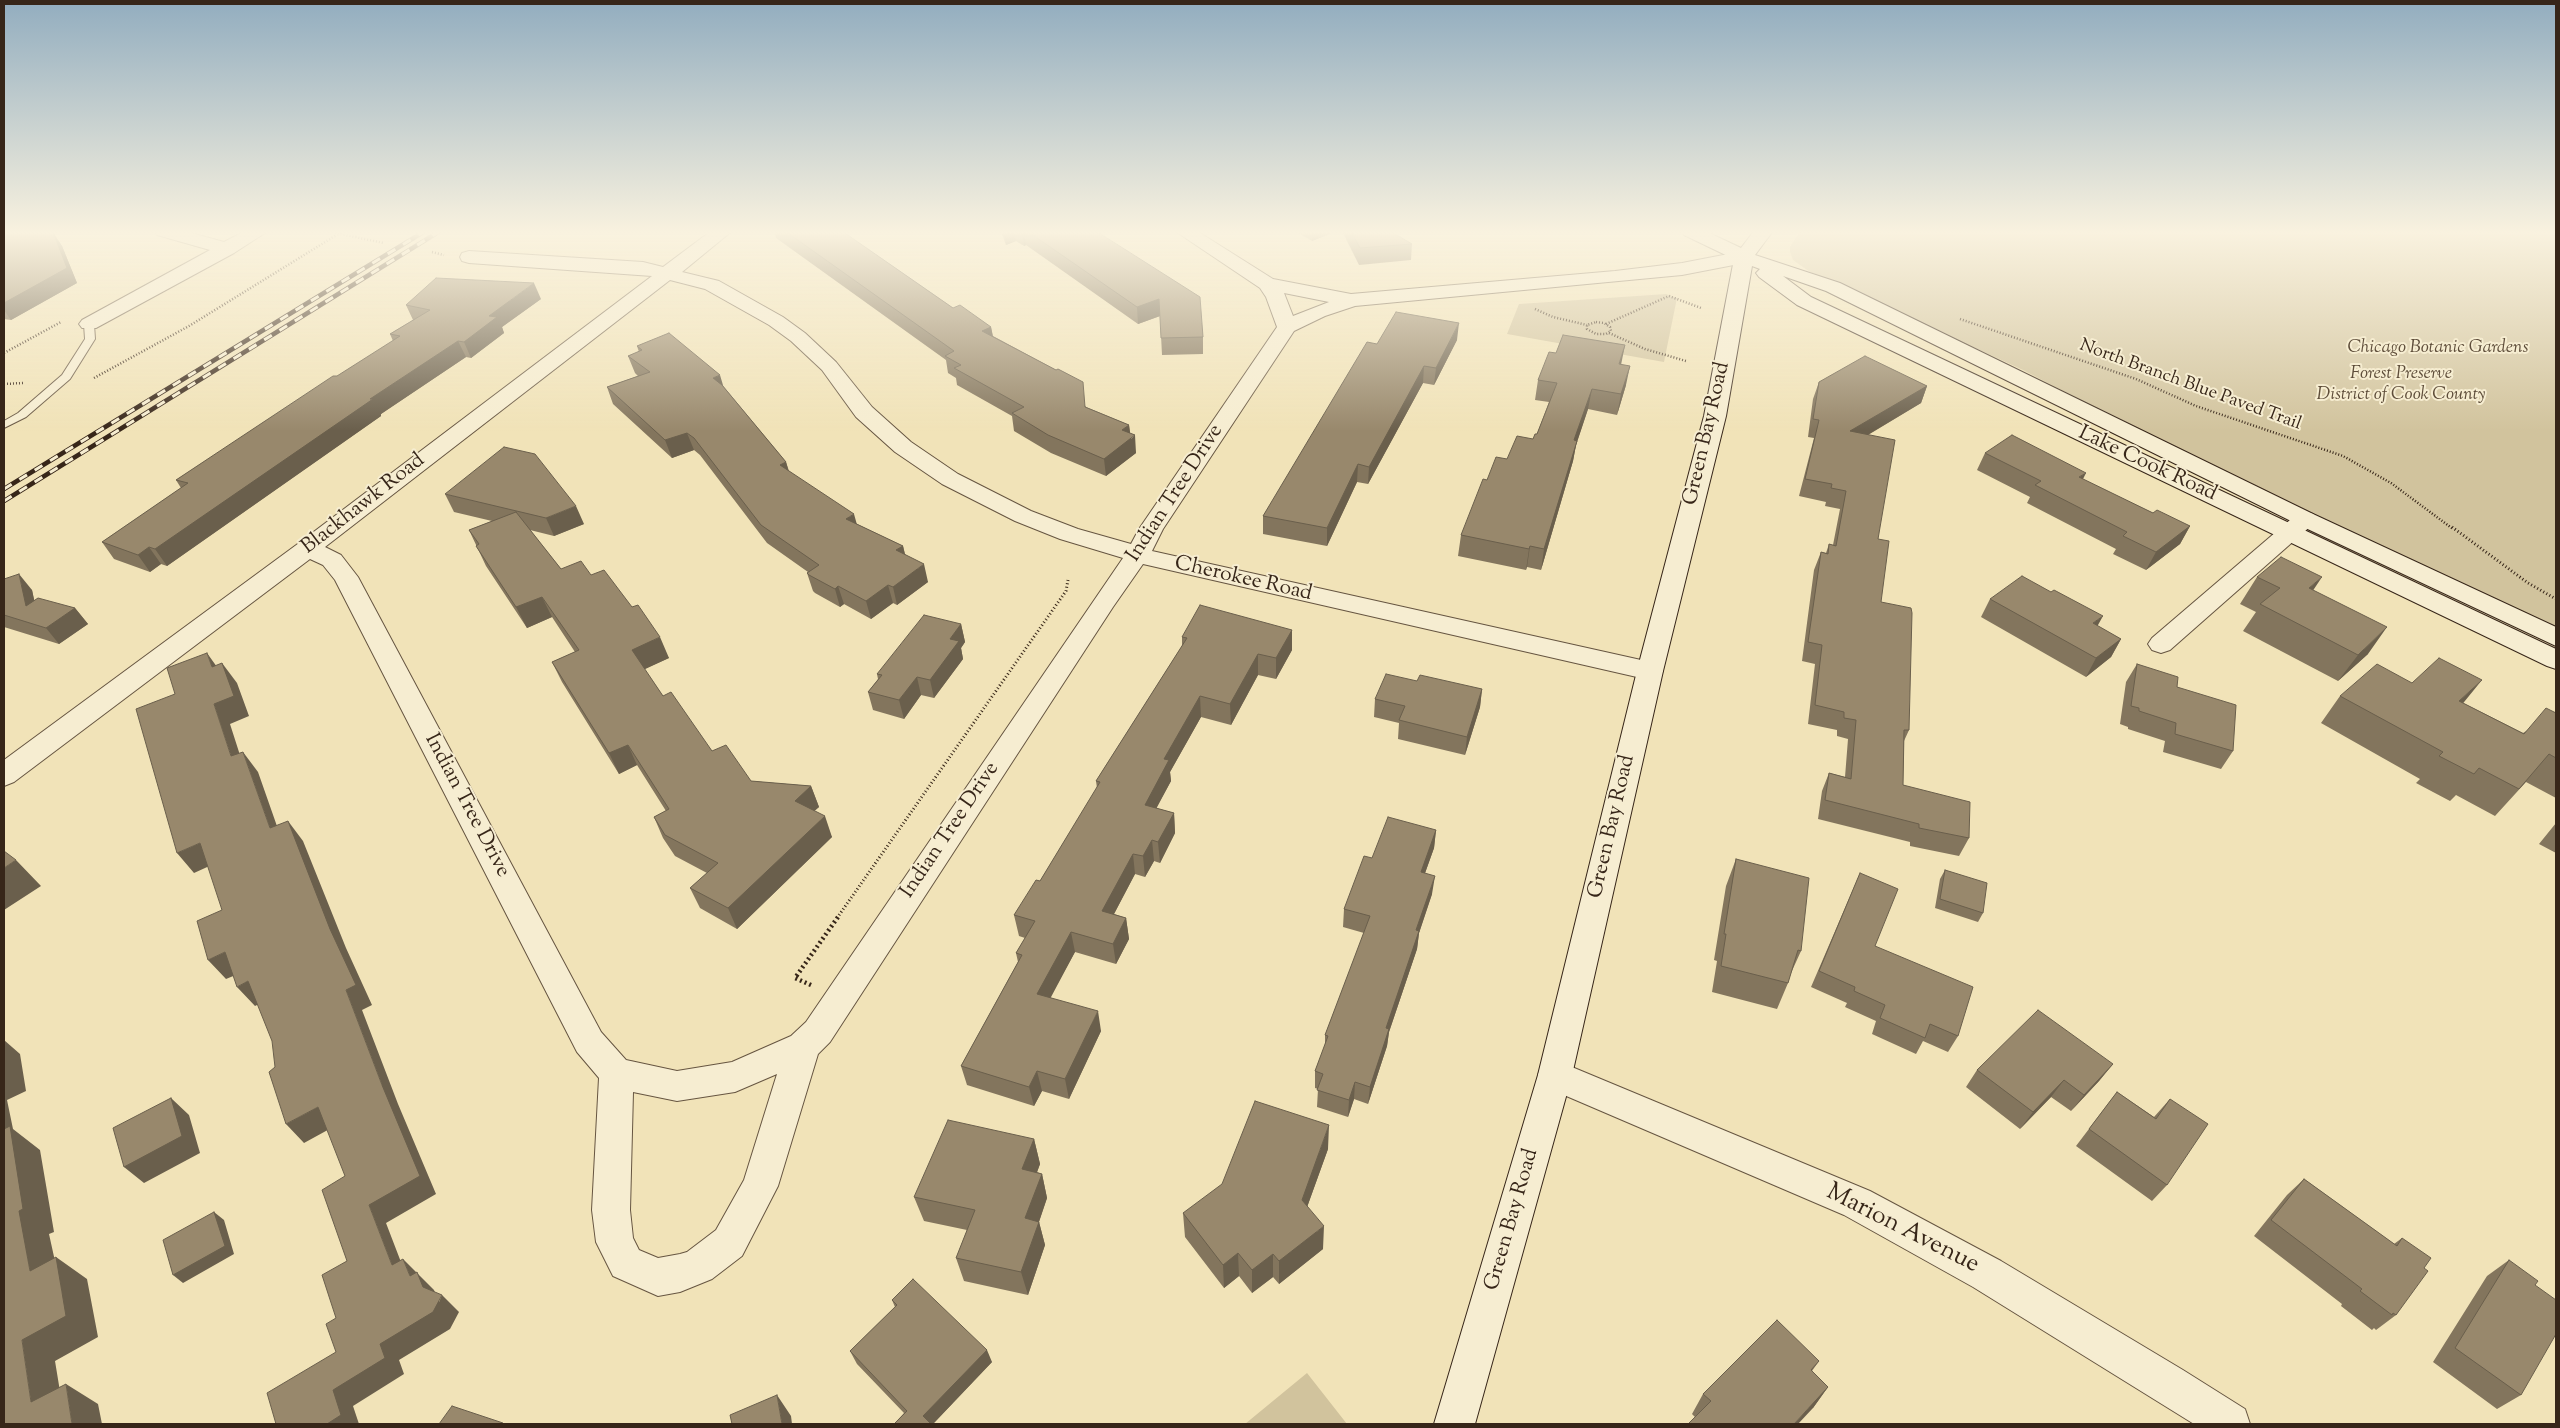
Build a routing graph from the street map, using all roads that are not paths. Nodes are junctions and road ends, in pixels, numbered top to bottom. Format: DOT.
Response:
graph roads {
  1 [pos="137,298"];
  2 [pos="637,298"];
  3 [pos="737,298"];
  4 [pos="1277,298"];
  5 [pos="1339,298"];
  6 [pos="1379,298"];
  7 [pos="1737,298"];
  8 [pos="1798,298"];
  9 [pos="1352,300"];
  10 [pos="88,324"];
  11 [pos="1287,327"];
  12 [pos="4,425"];
  13 [pos="2297,526"];
  14 [pos="308,548"];
  15 [pos="1138,554"];
  16 [pos="2556,637"];
  17 [pos="2161,644"];
  18 [pos="2556,660"];
  19 [pos="1650,671"];
  20 [pos="4,775"];
  21 [pos="803,1046"];
  22 [pos="616,1073"];
  23 [pos="1555,1075"];
  24 [pos="1454,1424"];
  25 [pos="2230,1424"];
  1 -- 10 [label="street"];
  2 -- 14 [label="street, Blackhawk Road"];
  3 -- 15 [label="street, Cherokee Road"];
  4 -- 11 [label="street"];
  5 -- 9 [label="street"];
  6 -- 9 [label="street"];
  7 -- 19 [label="street, Green Bay Road"];
  8 -- 13 [label="street, Lake Cook Road"];
  9 -- 11 [label="street"];
  10 -- 12 [label="lane"];
  11 -- 15 [label="street, Indian Tree Drive"];
  13 -- 16 [label="street, Lake Cook Road"];
  13 -- 17 [label="street"];
  13 -- 18 [label="street, Lake Cook Road"];
  14 -- 20 [label="street, Blackhawk Road"];
  14 -- 22 [label="street, Indian Tree Drive"];
  15 -- 19 [label="street, Cherokee Road"];
  15 -- 21 [label="street, Indian Tree Drive"];
  19 -- 23 [label="street, Green Bay Road"];
  21 -- 22 [label="street, Indian Tree Drive"];
  21 -- 22 [label="street, Indian Tree Drive"];
  23 -- 24 [label="street, Green Bay Road"];
  23 -- 25 [label="street, Marion Avenue"];
}
